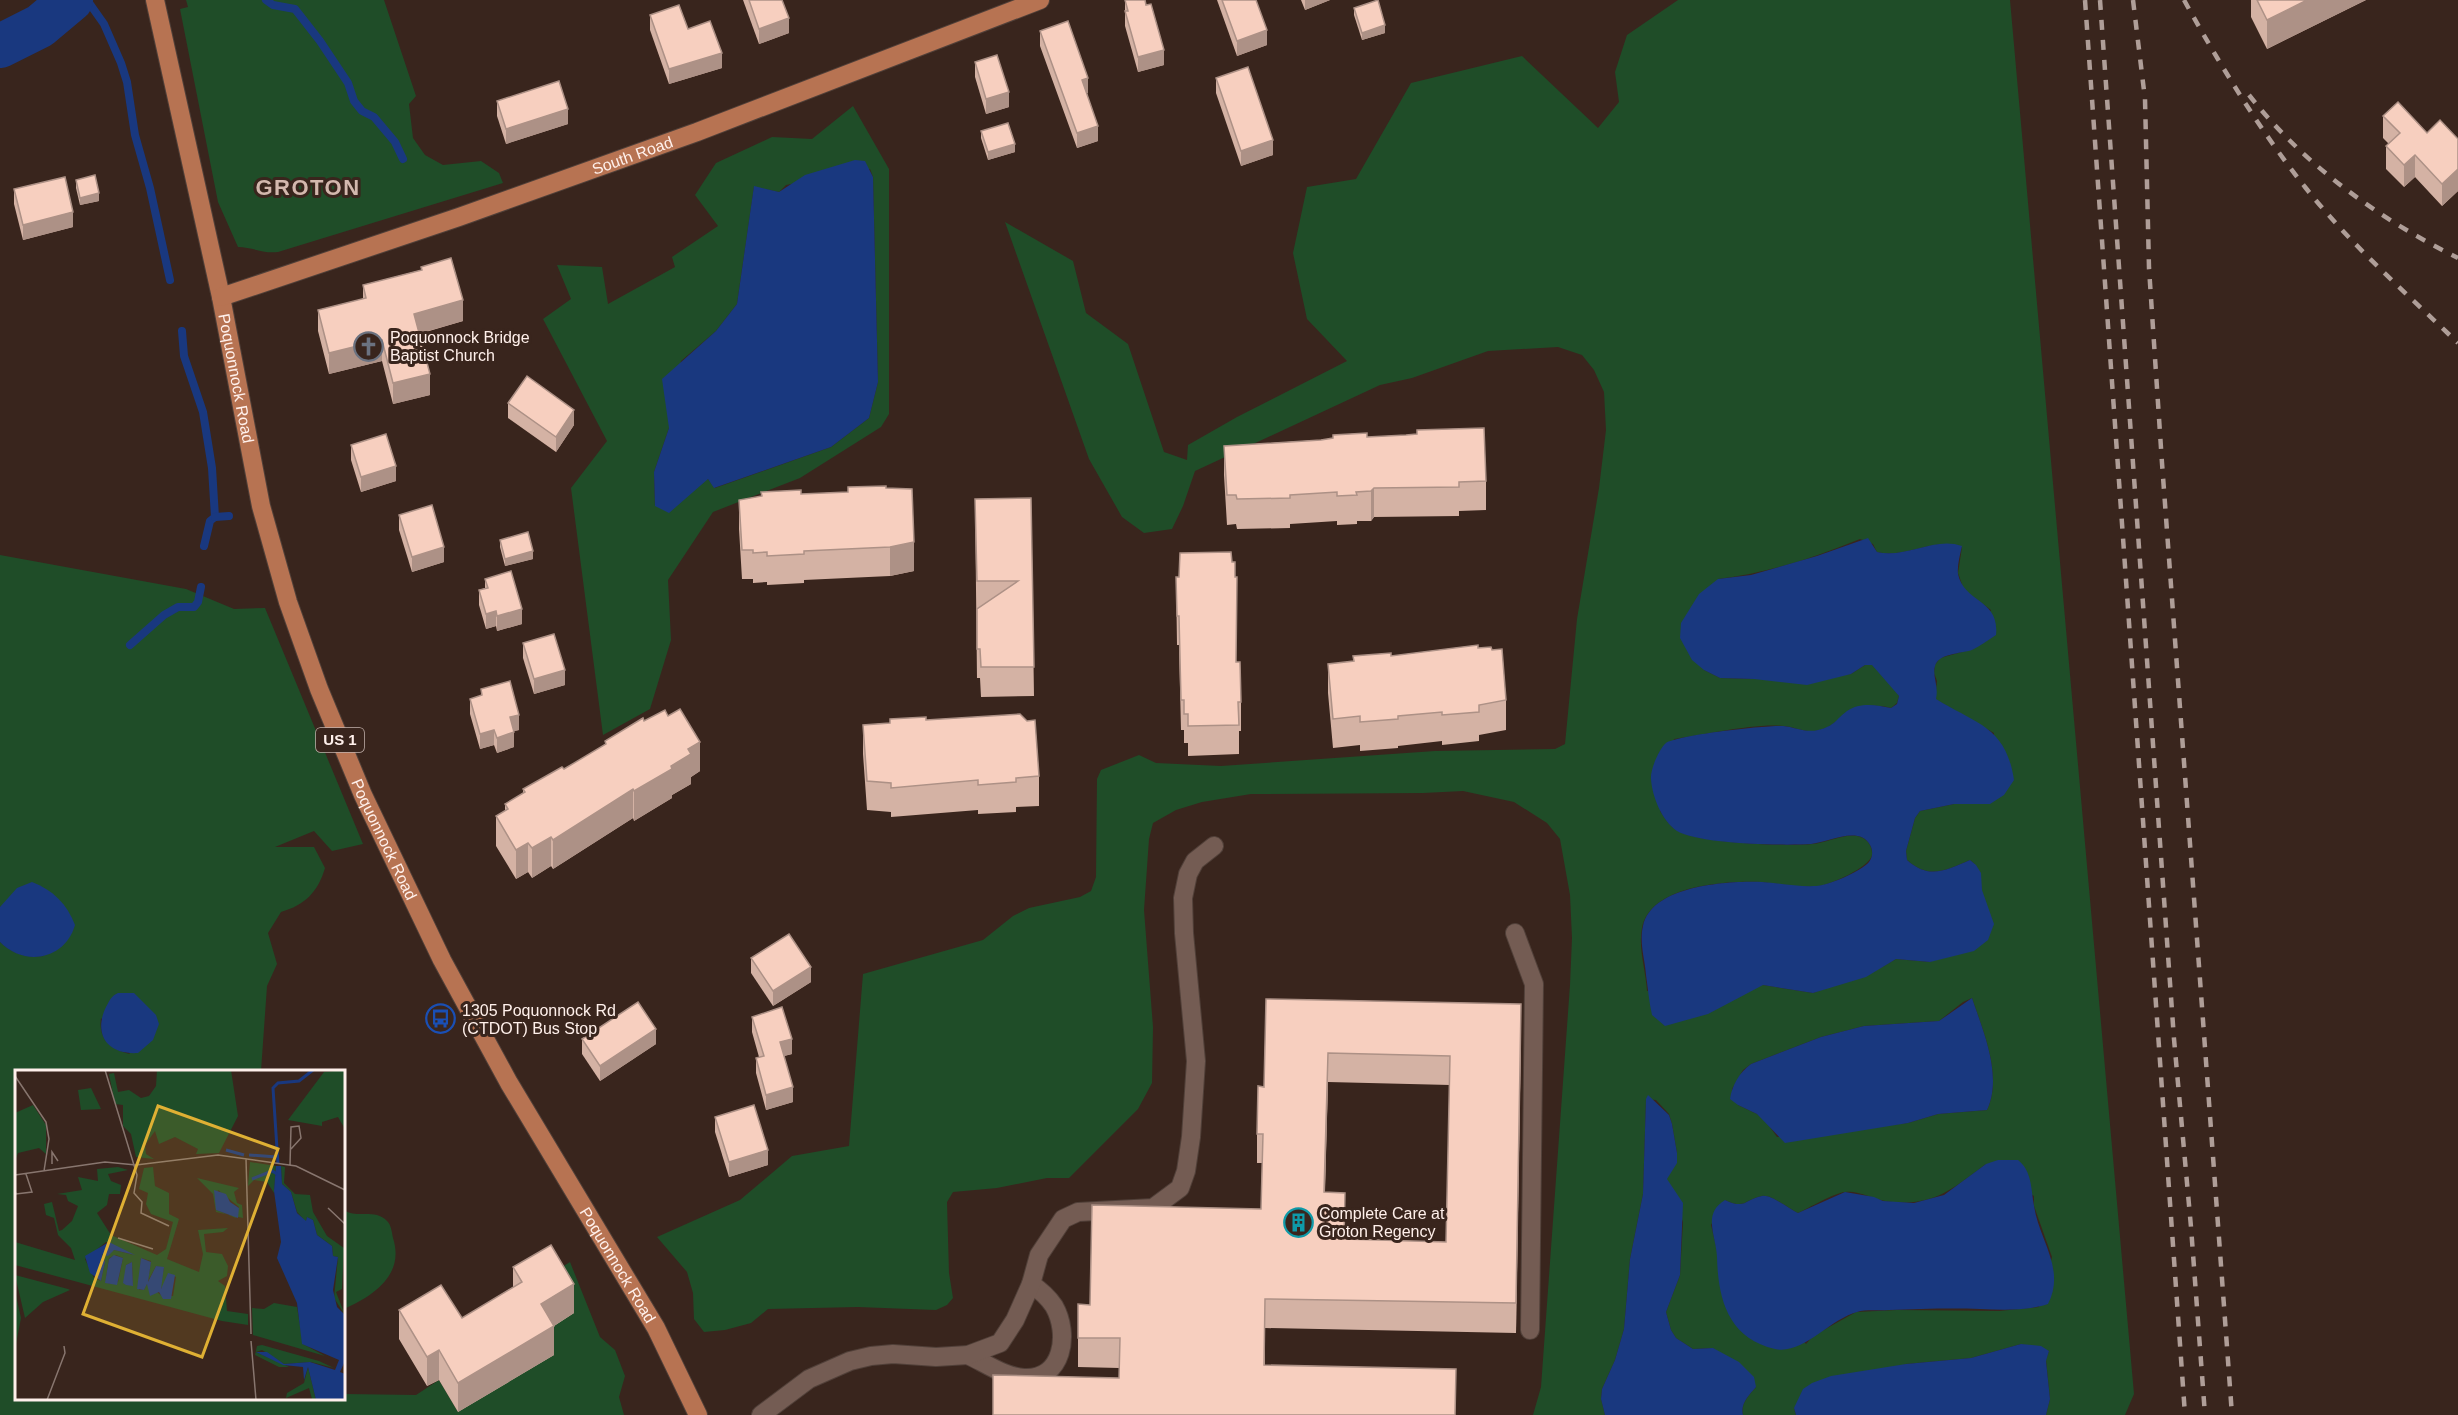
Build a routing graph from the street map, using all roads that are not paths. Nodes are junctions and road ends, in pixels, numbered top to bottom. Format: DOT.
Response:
graph roads {
  1 [pos="155,0"];
  2 [pos="1040,0"];
  3 [pos="221,297"];
  4 [pos="1214,846"];
  5 [pos="1515,933"];
  6 [pos="1031,1284"];
  7 [pos="1530,1330"];
  8 [pos="968,1355"];
  9 [pos="698,1415"];
  10 [pos="761,1415"];
  1 -- 3 [label="main road, Poquonnock Road / US 1"];
  2 -- 3 [label="main road, South Road"];
  3 -- 9 [label="main road, Poquonnock Road / US 1"];
  4 -- 6 [label="lane"];
  5 -- 7 [label="lane"];
  6 -- 8 [label="lane"];
  6 -- 8 [label="lane"];
  8 -- 10 [label="lane"];
}
